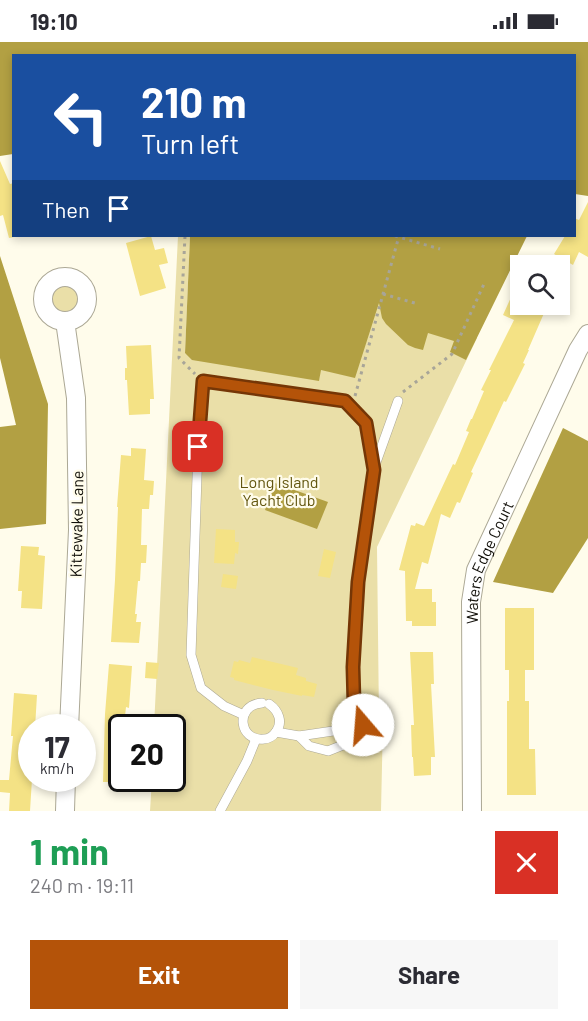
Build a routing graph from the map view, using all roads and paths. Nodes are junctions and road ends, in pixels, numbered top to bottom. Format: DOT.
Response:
graph roads {
  1 [pos="185,237"];
  2 [pos="397,237"];
  3 [pos="400,237"];
  4 [pos="440,249"];
  5 [pos="484,284"];
  6 [pos="383,294"];
  7 [pos="418,304"];
  8 [pos="65,321"];
  9 [pos="588,334"];
  10 [pos="189,367"];
  11 [pos="358,384"];
  12 [pos="399,397"];
  13 [pos="374,470"];
  14 [pos="70,714"];
  15 [pos="244,715"];
  16 [pos="363,725"];
  17 [pos="276,732"];
  18 [pos="299,736"];
  19 [pos="256,739"];
  20 [pos="66,792"];
  21 [pos="65,811"];
  22 [pos="220,811"];
  23 [pos="472,811"];
  1 -- 10 [label="path"];
  2 -- 6 [label="path"];
  3 -- 4 [label="path"];
  5 -- 12 [label="path"];
  6 -- 7 [label="path"];
  6 -- 11 [label="path"];
  8 -- 14 [label="street, Kittewake Lane"];
  9 -- 23 [label="street, Waters Edge Court"];
  12 -- 13 [label="lane"];
  13 -- 15 [label="lane"];
  13 -- 16 [label="lane"];
  15 -- 17 [label="lane"];
  15 -- 19 [label="lane"];
  16 -- 18 [label="lane"];
  16 -- 18 [label="lane"];
  17 -- 18 [label="lane"];
  17 -- 19 [label="lane"];
  19 -- 22 [label="lane"];
  20 -- 21 [label="street"];
}
